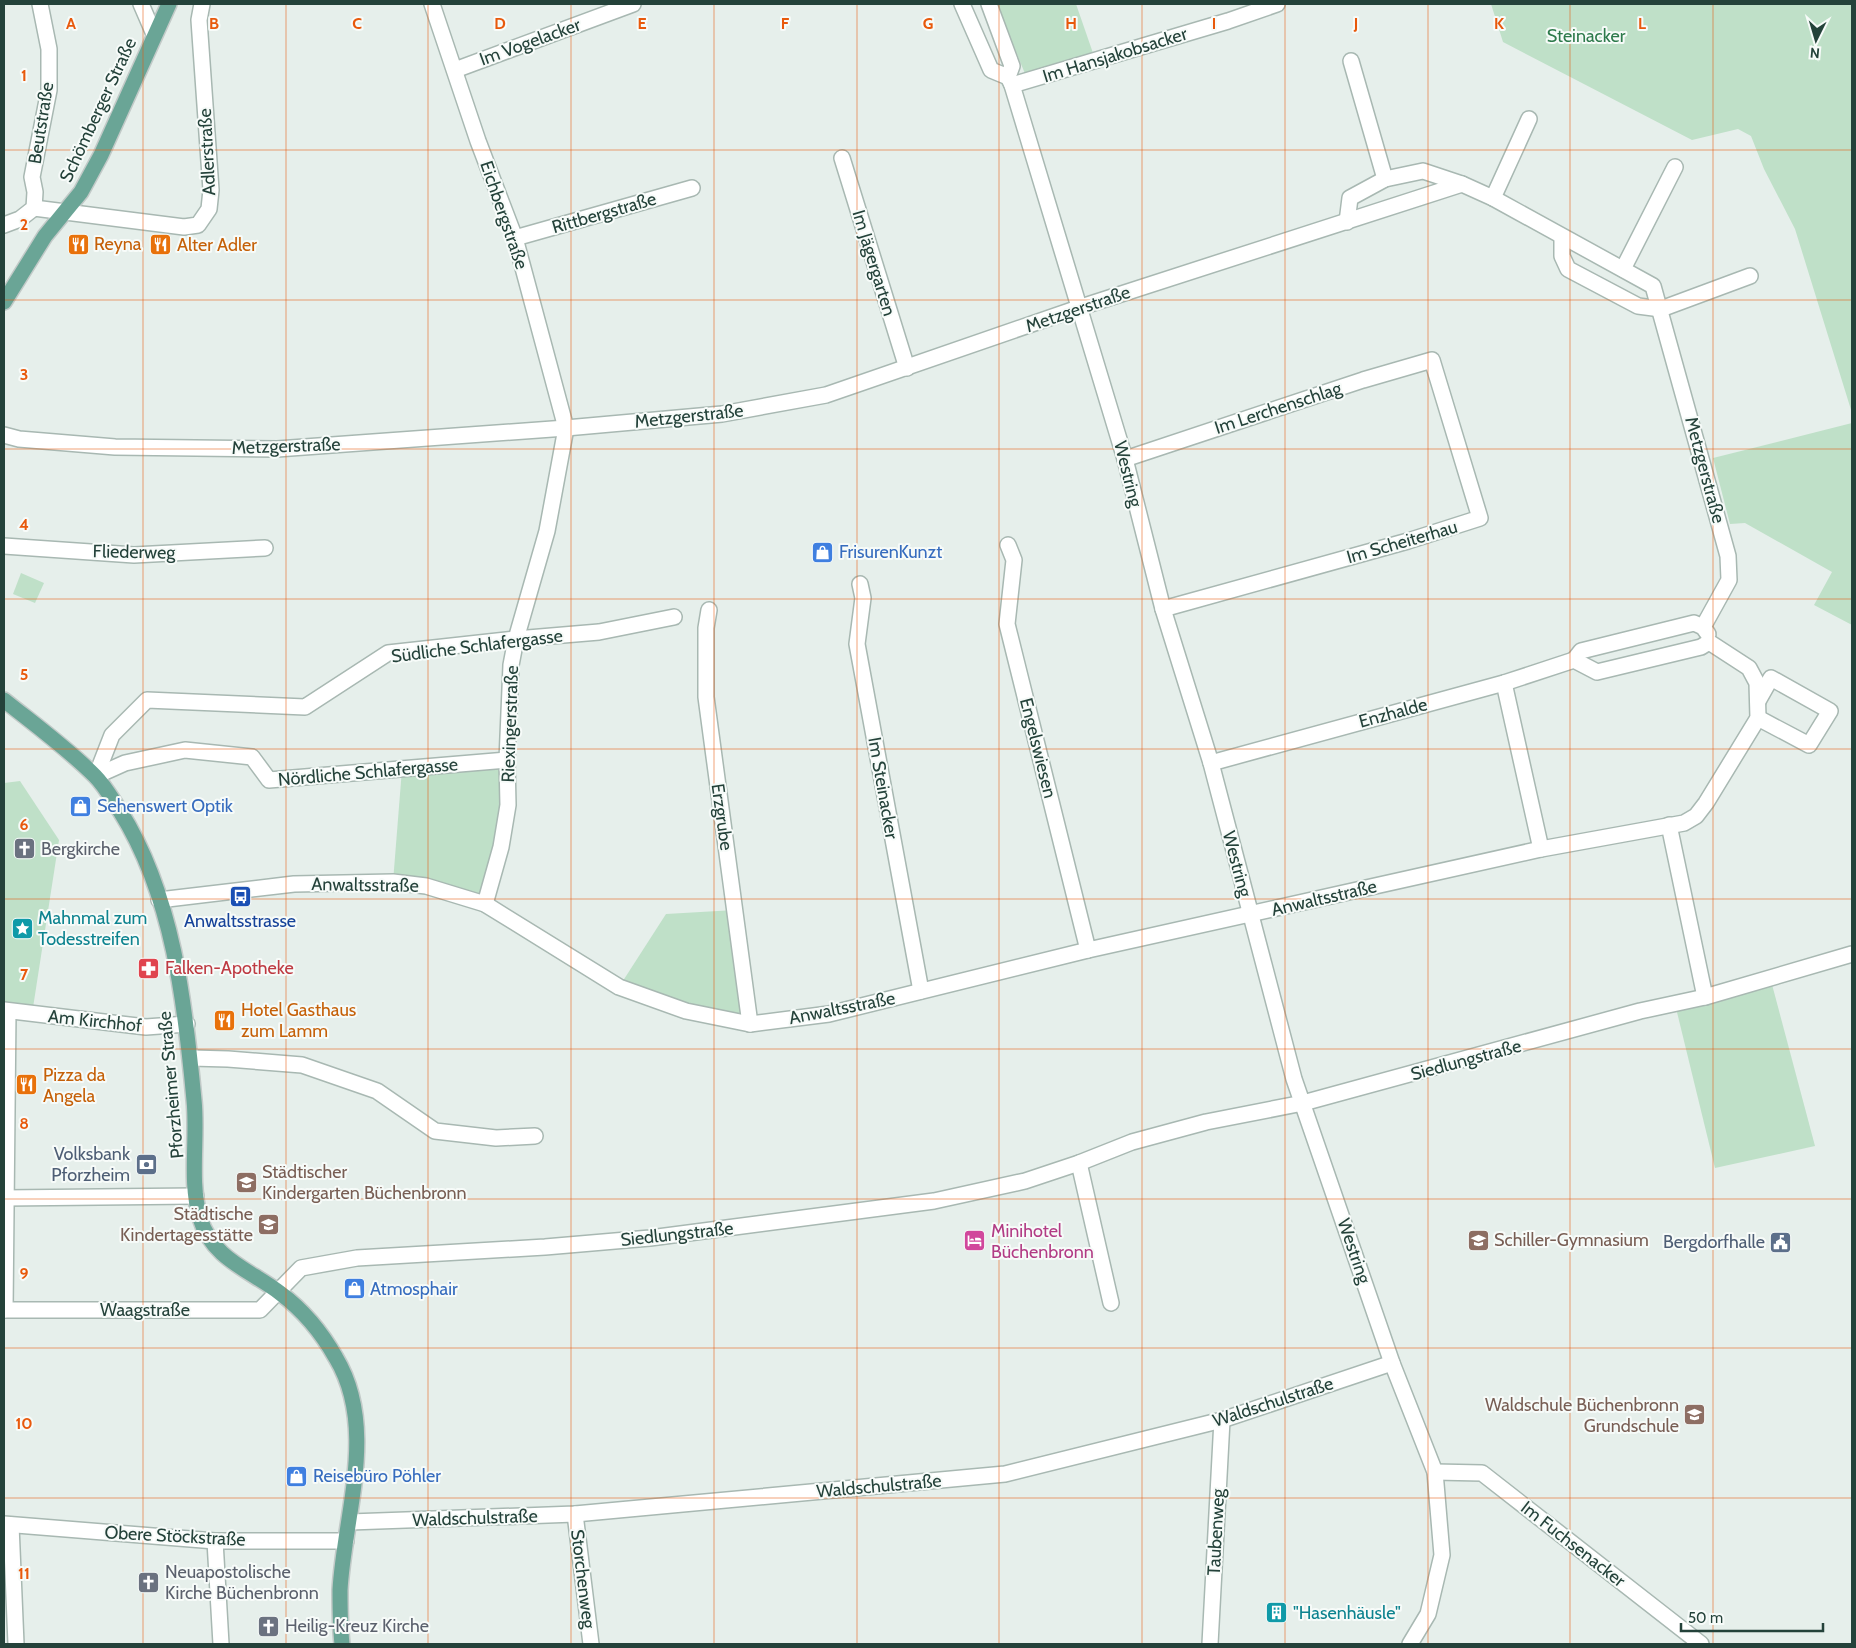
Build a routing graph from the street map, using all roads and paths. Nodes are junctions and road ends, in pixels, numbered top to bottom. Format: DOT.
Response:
graph roads {
  1 [pos="40,4"];
  2 [pos="141,4"];
  3 [pos="169,4"];
  4 [pos="202,4"];
  5 [pos="432,4"];
  6 [pos="633,4"];
  7 [pos="962,4"];
  8 [pos="989,4"];
  9 [pos="1277,4"];
  10 [pos="1244,9"];
  11 [pos="154,34"];
  12 [pos="1351,61"];
  13 [pos="455,70"];
  14 [pos="1010,81"];
  15 [pos="1529,119"];
  16 [pos="842,158"];
  17 [pos="1675,167"];
  18 [pos="1385,179"];
  19 [pos="1462,184"];
  20 [pos="692,188"];
  21 [pos="1493,198"];
  22 [pos="34,208"];
  23 [pos="67,211"];
  24 [pos="1347,222"];
  25 [pos="4,225"];
  26 [pos="1562,236"];
  27 [pos="515,238"];
  28 [pos="1623,269"];
  29 [pos="1750,276"];
  30 [pos="4,302"];
  31 [pos="1081,308"];
  32 [pos="1661,309"];
  33 [pos="1432,360"];
  34 [pos="907,368"];
  35 [pos="566,428"];
  36 [pos="4,435"];
  37 [pos="1125,459"];
  38 [pos="1008,545"];
  39 [pos="4,546"];
  40 [pos="265,548"];
  41 [pos="860,584"];
  42 [pos="1163,609"];
  43 [pos="709,610"];
  44 [pos="674,617"];
  45 [pos="1703,627"];
  46 [pos="516,639"];
  47 [pos="1709,642"];
  48 [pos="1574,660"];
  49 [pos="1504,683"];
  50 [pos="4,700"];
  51 [pos="1758,701"];
  52 [pos="1758,718"];
  53 [pos="507,760"];
  54 [pos="1211,763"];
  55 [pos="96,776"];
  56 [pos="1669,824"];
  57 [pos="1541,849"];
  58 [pos="159,900"];
  59 [pos="486,904"];
  60 [pos="1250,915"];
  61 [pos="1088,950"];
  62 [pos="1852,954"];
  63 [pos="921,992"];
  64 [pos="1705,997"];
  65 [pos="6,1011"];
  66 [pos="187,1024"];
  67 [pos="750,1024"];
  68 [pos="190,1058"];
  69 [pos="1303,1103"];
  70 [pos="535,1136"];
  71 [pos="1079,1163"];
  72 [pos="196,1196"];
  73 [pos="4,1198"];
  74 [pos="280,1293"];
  75 [pos="1111,1303"];
  76 [pos="5,1310"];
  77 [pos="1392,1362"];
  78 [pos="1222,1420"];
  79 [pos="1435,1472"];
  80 [pos="575,1514"];
  81 [pos="350,1522"];
  82 [pos="8,1524"];
  83 [pos="215,1540"];
  84 [pos="346,1541"];
  85 [pos="16,1644"];
  86 [pos="221,1644"];
  87 [pos="342,1644"];
  88 [pos="591,1644"];
  89 [pos="1210,1644"];
  90 [pos="1410,1644"];
  91 [pos="1701,1644"];
  1 -- 22 [label="street, Beutstraße"];
  2 -- 11 [label="street"];
  3 -- 11 [label="main road, Schömberger Straße"];
  4 -- 23 [label="street, Adlerstraße"];
  5 -- 13 [label="street, Eichbergstraße"];
  6 -- 13 [label="street, Im Vogelacker"];
  7 -- 14 [label="street"];
  8 -- 14 [label="street, Westring"];
  9 -- 10 [label="street, Im Hansjakobsacker"];
  10 -- 14 [label="street, Im Hansjakobsacker"];
  11 -- 23 [label="main road, Schömberger Straße"];
  12 -- 18 [label="street"];
  13 -- 27 [label="street, Eichbergstraße"];
  14 -- 31 [label="street, Westring"];
  15 -- 21 [label="street"];
  16 -- 34 [label="street, Im Jägergarten"];
  17 -- 28 [label="street"];
  18 -- 19 [label="street, Metzgerstraße"];
  18 -- 24 [label="street, Metzgerstraße"];
  19 -- 21 [label="street, Metzgerstraße"];
  19 -- 24 [label="street, Metzgerstraße"];
  20 -- 27 [label="street, Rittbergstraße"];
  21 -- 26 [label="street, Metzgerstraße"];
  22 -- 23 [label="street, Adlerstraße"];
  22 -- 25 [label="street"];
  23 -- 30 [label="main road, Schömberger Straße"];
  24 -- 31 [label="street, Metzgerstraße"];
  26 -- 28 [label="street, Metzgerstraße"];
  26 -- 32 [label="street"];
  27 -- 35 [label="street, Eichbergstraße"];
  28 -- 32 [label="street, Metzgerstraße"];
  29 -- 32 [label="street"];
  31 -- 34 [label="street, Metzgerstraße"];
  31 -- 37 [label="street, Westring"];
  32 -- 45 [label="street, Metzgerstraße"];
  33 -- 37 [label="street, Im Lerchenschlag"];
  33 -- 42 [label="street, Im Scheiterhau"];
  34 -- 35 [label="street, Metzgerstraße"];
  35 -- 36 [label="street, Metzgerstraße"];
  35 -- 46 [label="street, Riexingerstraße"];
  37 -- 42 [label="street, Westring"];
  38 -- 61 [label="street, Engelswiesen"];
  39 -- 40 [label="street, Fliederweg"];
  41 -- 63 [label="street, Im Steinacker"];
  42 -- 54 [label="street, Westring"];
  43 -- 67 [label="street, Erzgrube"];
  44 -- 46 [label="street, Südliche Schlafergasse"];
  45 -- 47 [label="street"];
  45 -- 48 [label="street, Enzhalde"];
  46 -- 53 [label="street, Riexingerstraße"];
  46 -- 55 [label="street, Südliche Schlafergasse"];
  47 -- 48 [label="street"];
  47 -- 51 [label="street"];
  48 -- 49 [label="street, Enzhalde"];
  49 -- 54 [label="street, Enzhalde"];
  49 -- 57 [label="street"];
  50 -- 55 [label="main road, Pforzheimer Straße"];
  51 -- 52 [label="street"];
  51 -- 52 [label="street"];
  52 -- 56 [label="street, Anwaltsstraße"];
  53 -- 55 [label="street, Nördliche Schlafergasse"];
  53 -- 59 [label="street, Riexingerstraße"];
  54 -- 60 [label="street, Westring"];
  55 -- 58 [label="main road, Pforzheimer Straße"];
  56 -- 57 [label="street, Anwaltsstraße"];
  56 -- 64 [label="street"];
  57 -- 60 [label="street, Anwaltsstraße"];
  58 -- 59 [label="street, Anwaltsstraße"];
  58 -- 66 [label="main road, Pforzheimer Straße"];
  59 -- 67 [label="street, Anwaltsstraße"];
  60 -- 61 [label="street, Anwaltsstraße"];
  60 -- 69 [label="street, Westring"];
  61 -- 63 [label="street, Anwaltsstraße"];
  62 -- 64 [label="street, Siedlungstraße"];
  63 -- 67 [label="street, Anwaltsstraße"];
  64 -- 69 [label="street, Siedlungstraße"];
  65 -- 66 [label="street, Am Kirchhof"];
  65 -- 73 [label="street"];
  66 -- 68 [label="main road, Pforzheimer Straße"];
  68 -- 70 [label="street"];
  68 -- 72 [label="main road, Pforzheimer Straße"];
  69 -- 71 [label="street, Siedlungstraße"];
  69 -- 77 [label="street, Westring"];
  71 -- 74 [label="street, Siedlungstraße"];
  71 -- 75 [label="street"];
  72 -- 73 [label="street"];
  72 -- 74 [label="main road, Pforzheimer Straße"];
  73 -- 76 [label="street"];
  74 -- 76 [label="street, Waagstraße"];
  74 -- 81 [label="main road, Pforzheimer Straße"];
  77 -- 78 [label="street, Waldschulstraße"];
  77 -- 79 [label="street, Westring"];
  78 -- 80 [label="street, Waldschulstraße"];
  78 -- 89 [label="street, Taubenweg"];
  79 -- 90 [label="street, Westring"];
  79 -- 91 [label="street, Im Fuchsenacker"];
  80 -- 81 [label="street, Waldschulstraße"];
  80 -- 88 [label="street, Storchenweg"];
  81 -- 84 [label="main road, Pforzheimer Straße"];
  82 -- 83 [label="street, Obere Stöckstraße"];
  82 -- 85 [label="street"];
  83 -- 84 [label="street, Obere Stöckstraße"];
  83 -- 86 [label="street"];
  84 -- 87 [label="main road, Pforzheimer Straße"];
}
